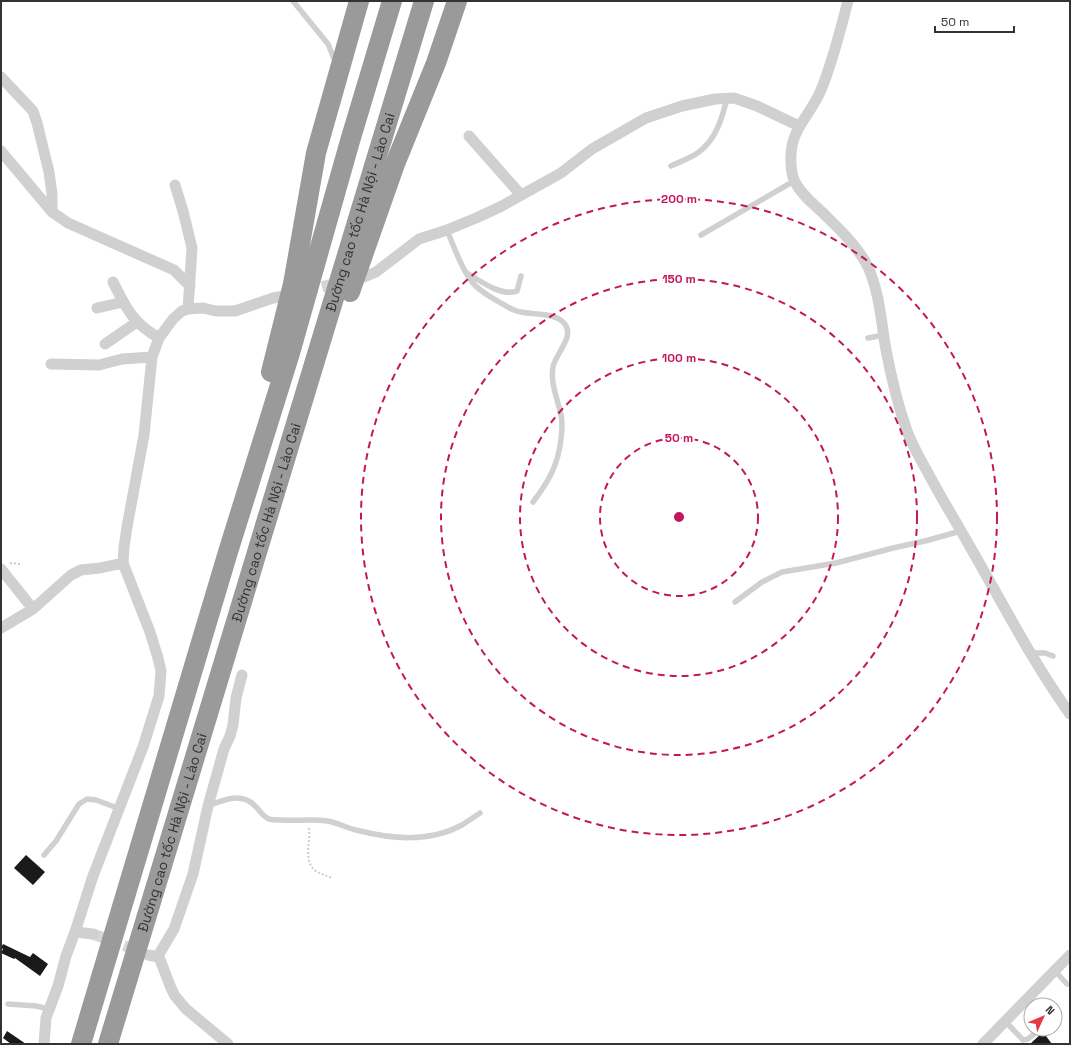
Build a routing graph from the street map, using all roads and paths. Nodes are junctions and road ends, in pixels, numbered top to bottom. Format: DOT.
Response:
graph roads {
  1 [pos="293,1"];
  2 [pos="360,1"];
  3 [pos="392,1"];
  4 [pos="424,1"];
  5 [pos="457,1"];
  6 [pos="848,1"];
  7 [pos="339,71"];
  8 [pos="1,77"];
  9 [pos="727,98"];
  10 [pos="799,126"];
  11 [pos="469,136"];
  12 [pos="1,151"];
  13 [pos="671,166"];
  14 [pos="794,181"];
  15 [pos="175,185"];
  16 [pos="521,195"];
  17 [pos="52,212"];
  18 [pos="447,230"];
  19 [pos="701,235"];
  20 [pos="467,273"];
  21 [pos="521,276"];
  22 [pos="364,277"];
  23 [pos="113,282"];
  24 [pos="190,286"];
  25 [pos="284,296"];
  26 [pos="123,302"];
  27 [pos="97,308"];
  28 [pos="188,309"];
  29 [pos="137,322"];
  30 [pos="884,335"];
  31 [pos="159,338"];
  32 [pos="868,338"];
  33 [pos="105,344"];
  34 [pos="152,358"];
  35 [pos="51,364"];
  36 [pos="296,428"];
  37 [pos="533,502"];
  38 [pos="961,531"];
  39 [pos="228,552"];
  40 [pos="123,563"];
  41 [pos="1,569"];
  42 [pos="735,602"];
  43 [pos="33,610"];
  44 [pos="1,628"];
  45 [pos="1029,653"];
  46 [pos="1053,656"];
  47 [pos="242,675"];
  48 [pos="1070,714"];
  49 [pos="208,806"];
  50 [pos="120,808"];
  51 [pos="480,813"];
  52 [pos="307,821"];
  53 [pos="44,855"];
  54 [pos="332,878"];
  55 [pos="75,932"];
  56 [pos="93,934"];
  57 [pos="1070,955"];
  58 [pos="1055,970"];
  59 [pos="1067,984"];
  60 [pos="8,1004"];
  61 [pos="49,1009"];
  62 [pos="1005,1021"];
  63 [pos="1031,1037"];
  64 [pos="44,1044"];
  65 [pos="81,1044"];
  66 [pos="108,1044"];
  67 [pos="228,1044"];
  68 [pos="983,1044"];
  1 -- 7 [label="lane"];
  2 -- 7 [label="highway"];
  3 -- 39 [label="highway, Đường cao tốc Hà Nội - Lào Cai"];
  4 -- 36 [label="highway, Đường cao tốc Hà Nội - Lào Cai"];
  5 -- 36 [label="highway"];
  6 -- 10 [label="street"];
  7 -- 39 [label="highway"];
  8 -- 17 [label="street"];
  9 -- 10 [label="street"];
  9 -- 13 [label="lane"];
  9 -- 16 [label="street"];
  10 -- 14 [label="street"];
  11 -- 16 [label="street"];
  12 -- 17 [label="street"];
  14 -- 19 [label="lane"];
  14 -- 30 [label="street"];
  15 -- 24 [label="street"];
  16 -- 18 [label="street"];
  17 -- 24 [label="street"];
  18 -- 20 [label="lane"];
  18 -- 22 [label="street"];
  20 -- 21 [label="lane"];
  20 -- 37 [label="lane"];
  23 -- 26 [label="street"];
  24 -- 28 [label="street"];
  25 -- 28 [label="street"];
  26 -- 27 [label="street"];
  26 -- 29 [label="street"];
  28 -- 31 [label="street"];
  29 -- 31 [label="street"];
  29 -- 33 [label="street"];
  30 -- 32 [label="lane"];
  30 -- 38 [label="street"];
  31 -- 34 [label="street"];
  34 -- 35 [label="street"];
  34 -- 40 [label="street"];
  36 -- 66 [label="highway, Đường cao tốc Hà Nội - Lào Cai"];
  38 -- 42 [label="lane"];
  38 -- 45 [label="street"];
  39 -- 65 [label="highway, Đường cao tốc Hà Nội - Lào Cai"];
  40 -- 43 [label="street"];
  40 -- 50 [label="street"];
  41 -- 43 [label="street"];
  43 -- 44 [label="street"];
  45 -- 46 [label="lane"];
  45 -- 48 [label="street"];
  47 -- 49 [label="street"];
  49 -- 52 [label="lane"];
  49 -- 67 [label="street"];
  50 -- 53 [label="lane"];
  50 -- 55 [label="street"];
  51 -- 52 [label="lane"];
  52 -- 54 [label="path"];
  55 -- 56 [label="street"];
  55 -- 61 [label="street"];
  57 -- 58 [label="street"];
  58 -- 59 [label="lane"];
  58 -- 62 [label="street"];
  60 -- 61 [label="lane"];
  61 -- 64 [label="street"];
  62 -- 63 [label="lane"];
  62 -- 68 [label="street"];
}
